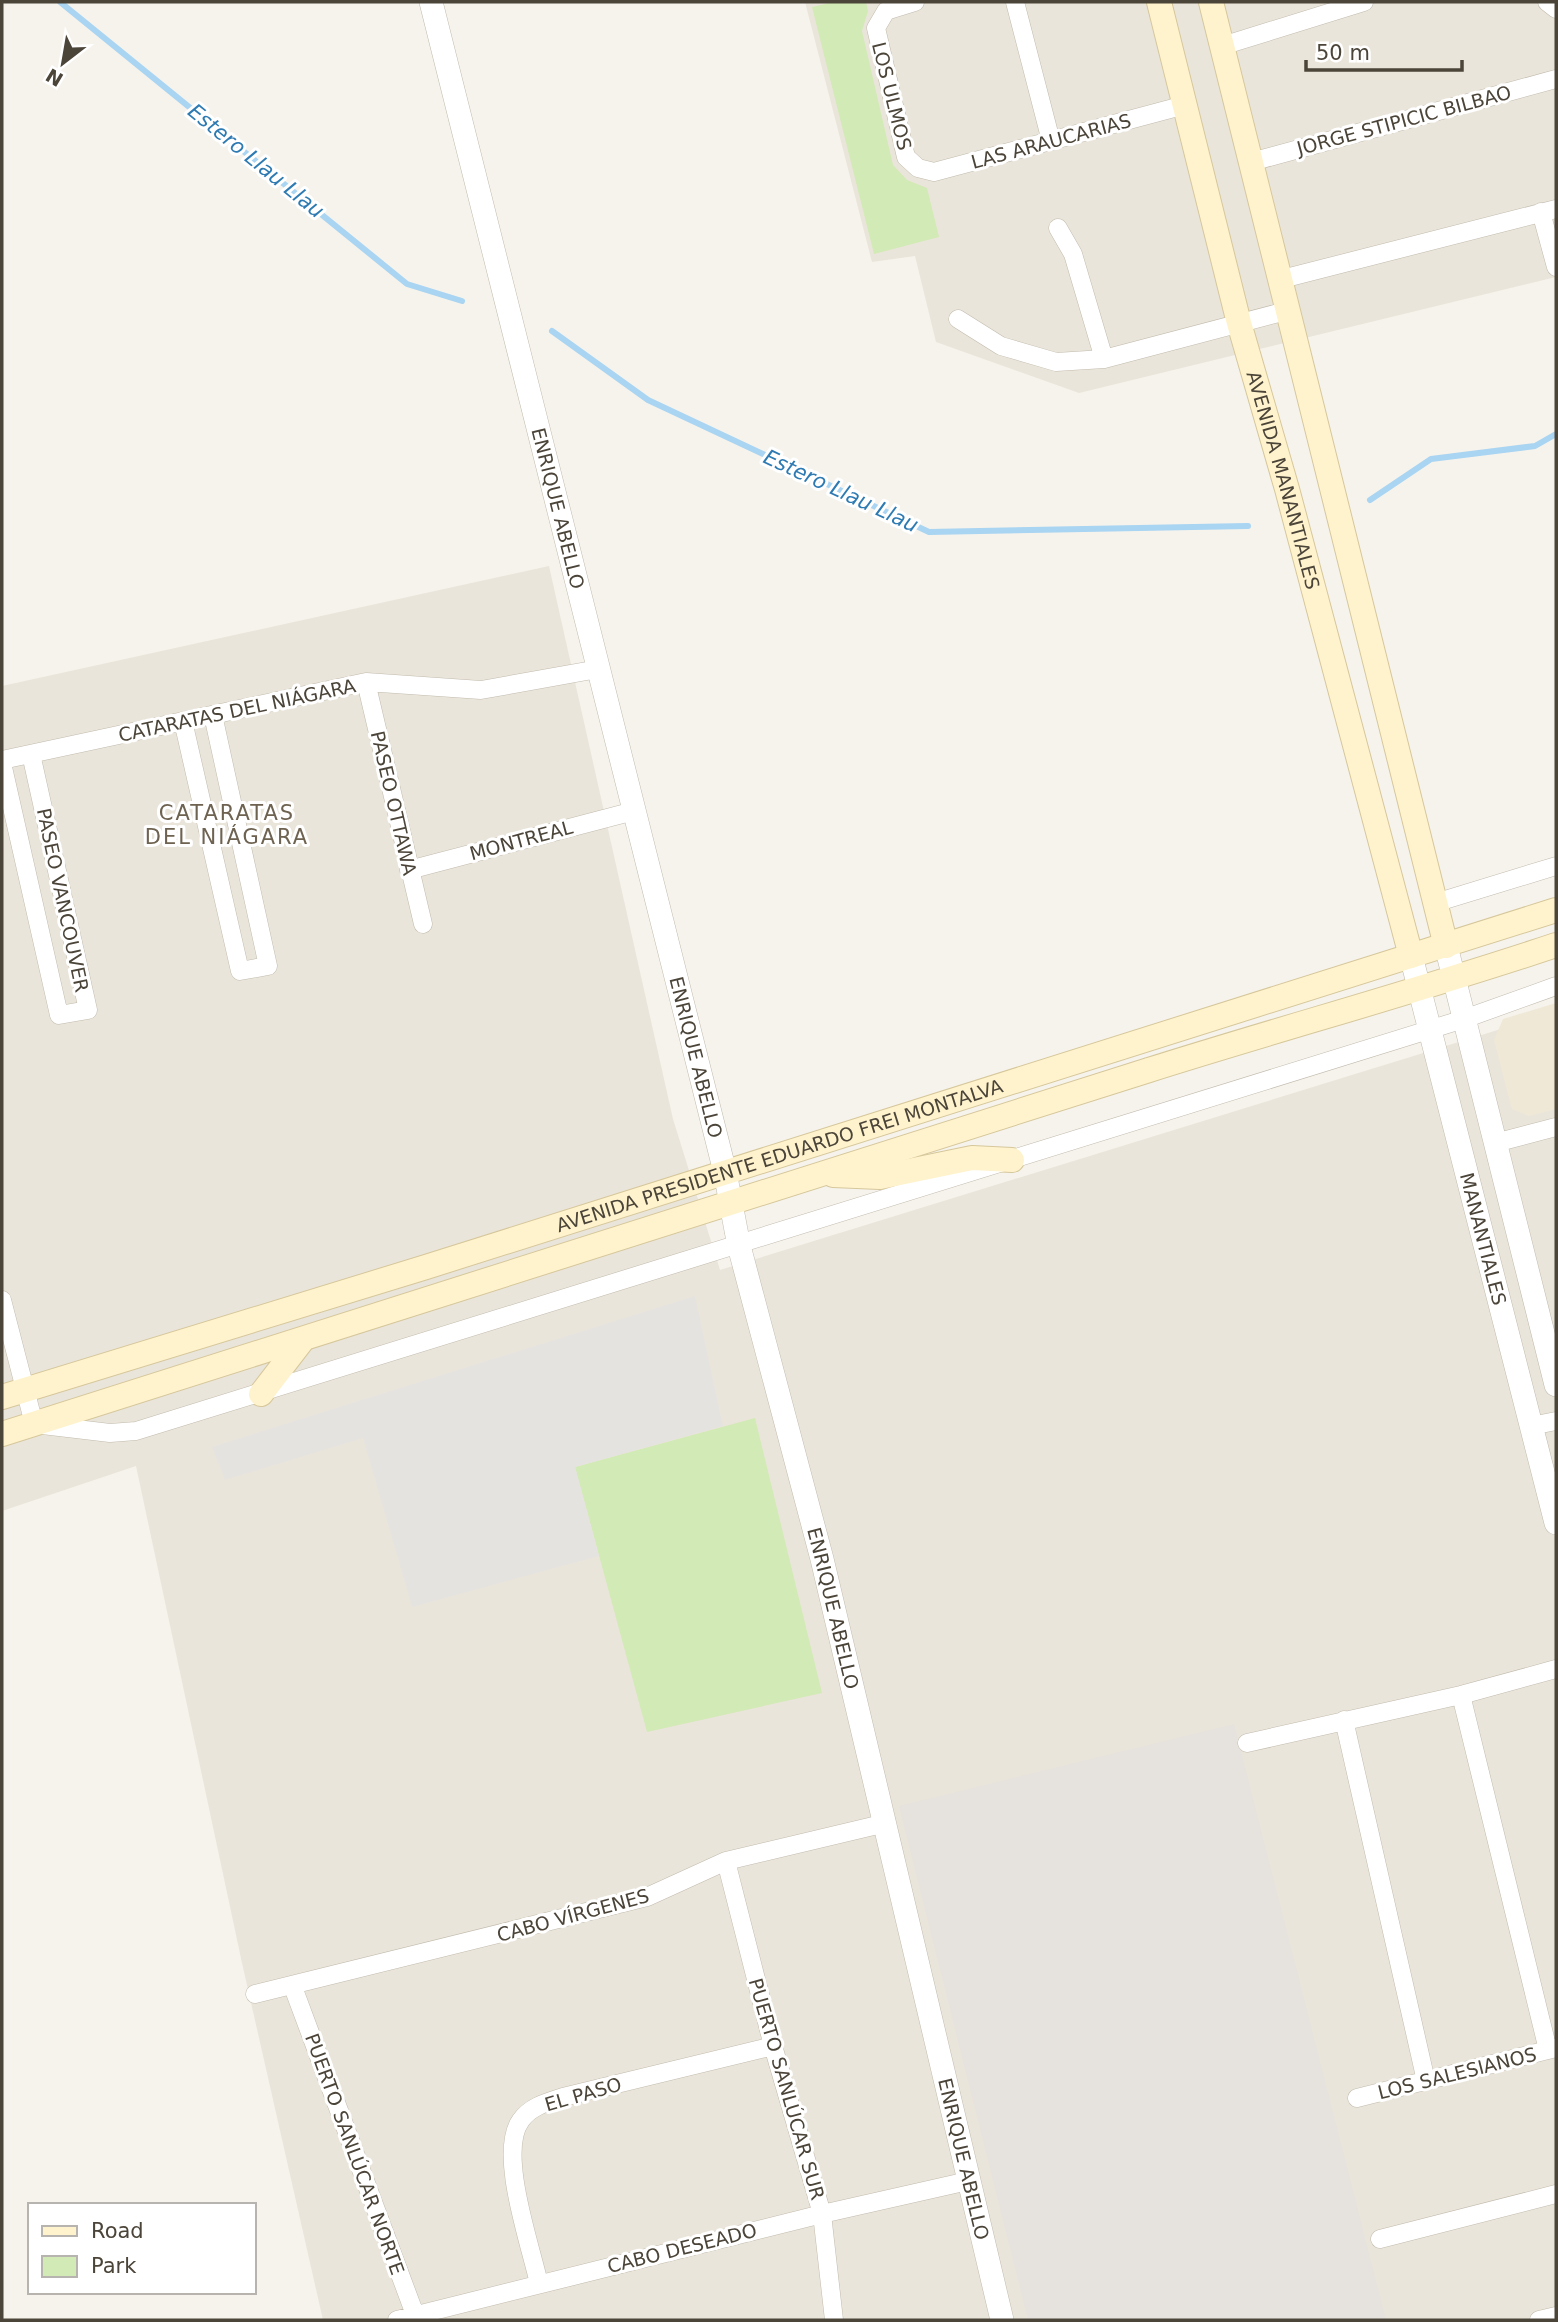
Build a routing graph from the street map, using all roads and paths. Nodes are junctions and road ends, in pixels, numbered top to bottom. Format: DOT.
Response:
graph roads {
  1 [pos="432,2"];
  2 [pos="915,2"];
  3 [pos="1015,2"];
  4 [pos="1159,2"];
  5 [pos="1211,2"];
  6 [pos="1364,2"];
  7 [pos="1547,2"];
  8 [pos="1556,9"];
  9 [pos="1222,46"];
  10 [pos="1556,79"];
  11 [pos="1185,105"];
  12 [pos="1051,141"];
  13 [pos="1251,162"];
  14 [pos="918,168"];
  15 [pos="1549,210"];
  16 [pos="1058,228"];
  17 [pos="1556,267"];
  18 [pos="1278,280"];
  19 [pos="1286,311"];
  20 [pos="958,319"];
  21 [pos="1239,323"];
  22 [pos="1104,359"];
  23 [pos="598,669"];
  24 [pos="366,682"];
  25 [pos="213,715"];
  26 [pos="183,721"];
  27 [pos="32,754"];
  28 [pos="2,762"];
  29 [pos="634,811"];
  30 [pos="1556,866"];
  31 [pos="409,870"];
  32 [pos="1435,903"];
  33 [pos="1556,910"];
  34 [pos="423,925"];
  35 [pos="1556,945"];
  36 [pos="1446,946"];
  37 [pos="1411,956"];
  38 [pos="1454,979"];
  39 [pos="1556,986"];
  40 [pos="1419,988"];
  41 [pos="1464,1019"];
  42 [pos="1430,1029"];
  43 [pos="1556,1127"];
  44 [pos="1495,1143"];
  45 [pos="1012,1160"];
  46 [pos="725,1172"];
  47 [pos="822,1174"];
  48 [pos="730,1203"];
  49 [pos="739,1246"];
  50 [pos="2,1300"];
  51 [pos="301,1342"];
  52 [pos="8,1357"];
  53 [pos="1556,1385"];
  54 [pos="13,1394"];
  55 [pos="261,1394"];
  56 [pos="1556,1421"];
  57 [pos="34,1424"];
  58 [pos="1531,1426"];
  59 [pos="2,1434"];
  60 [pos="1556,1523"];
  61 [pos="1556,1669"];
  62 [pos="1461,1695"];
  63 [pos="1344,1720"];
  64 [pos="1247,1743"];
  65 [pos="886,1823"];
  66 [pos="726,1861"];
  67 [pos="293,1987"];
  68 [pos="255,1994"];
  69 [pos="772,2046"];
  70 [pos="1552,2049"];
  71 [pos="1426,2081"];
  72 [pos="1357,2098"];
  73 [pos="968,2181"];
  74 [pos="1556,2193"];
  75 [pos="822,2214"];
  76 [pos="1380,2239"];
  77 [pos="539,2284"];
  78 [pos="1556,2316"];
  79 [pos="416,2318"];
  80 [pos="397,2320"];
  81 [pos="834,2320"];
  82 [pos="1003,2320"];
  83 [pos="1539,2320"];
  1 -- 23 [label="street, ENRIQUE ABELLO"];
  2 -- 14 [label="street, LOS ULMOS"];
  3 -- 12 [label="street"];
  4 -- 11 [label="main road, AVENIDA MANANTIALES"];
  5 -- 9 [label="main road, AVENIDA MANANTIALES"];
  6 -- 9 [label="street"];
  7 -- 8 [label="street"];
  9 -- 13 [label="main road, AVENIDA MANANTIALES"];
  10 -- 13 [label="street, JORGE STIPICIC BILBAO"];
  11 -- 12 [label="street, LAS ARAUCARIAS"];
  11 -- 21 [label="main road, AVENIDA MANANTIALES"];
  12 -- 14 [label="street, LAS ARAUCARIAS"];
  13 -- 18 [label="main road, AVENIDA MANANTIALES"];
  15 -- 17 [label="street"];
  15 -- 18 [label="street"];
  16 -- 22 [label="street"];
  18 -- 19 [label="main road, AVENIDA MANANTIALES"];
  19 -- 21 [label="street"];
  19 -- 32 [label="main road, AVENIDA MANANTIALES"];
  20 -- 22 [label="street"];
  21 -- 22 [label="street"];
  21 -- 37 [label="main road, AVENIDA MANANTIALES"];
  23 -- 24 [label="street, CATARATAS DEL NIÁGARA"];
  23 -- 29 [label="street, ENRIQUE ABELLO"];
  24 -- 25 [label="street, CATARATAS DEL NIÁGARA"];
  24 -- 31 [label="street, PASEO OTTAWA"];
  25 -- 26 [label="street, CATARATAS DEL NIÁGARA"];
  25 -- 26 [label="street"];
  26 -- 27 [label="street, CATARATAS DEL NIÁGARA"];
  27 -- 28 [label="street, CATARATAS DEL NIÁGARA"];
  27 -- 28 [label="street, PASEO VANCOUVER"];
  29 -- 31 [label="street, MONTREAL"];
  29 -- 46 [label="street, ENRIQUE ABELLO"];
  30 -- 32 [label="street"];
  31 -- 34 [label="street, PASEO OTTAWA"];
  32 -- 36 [label="main road, AVENIDA MANANTIALES"];
  33 -- 36 [label="main road, AVENIDA PRESIDENTE EDUARDO FREI MONTALVA"];
  35 -- 38 [label="main road, AVENIDA PRESIDENTE EDUARDO FREI MONTALVA"];
  36 -- 37 [label="main road, AVENIDA PRESIDENTE EDUARDO FREI MONTALVA"];
  36 -- 38 [label="street, MANANTIALES"];
  37 -- 40 [label="street, MANANTIALES"];
  37 -- 46 [label="main road, AVENIDA PRESIDENTE EDUARDO FREI MONTALVA"];
  38 -- 40 [label="main road, AVENIDA PRESIDENTE EDUARDO FREI MONTALVA"];
  38 -- 41 [label="street, MANANTIALES"];
  39 -- 41 [label="street, AVENIDA PRESIDENTE EDUARDO FREI MONTALVA"];
  40 -- 42 [label="street, MANANTIALES"];
  40 -- 47 [label="main road, AVENIDA PRESIDENTE EDUARDO FREI MONTALVA"];
  41 -- 42 [label="street, AVENIDA PRESIDENTE EDUARDO FREI MONTALVA"];
  41 -- 44 [label="street, MANANTIALES"];
  42 -- 45 [label="street, AVENIDA PRESIDENTE EDUARDO FREI MONTALVA"];
  42 -- 58 [label="street, MANANTIALES"];
  43 -- 44 [label="street"];
  44 -- 53 [label="street, MANANTIALES"];
  45 -- 47 [label="main road"];
  45 -- 49 [label="street, AVENIDA PRESIDENTE EDUARDO FREI MONTALVA"];
  46 -- 48 [label="street, ENRIQUE ABELLO"];
  46 -- 54 [label="main road, AVENIDA PRESIDENTE EDUARDO FREI MONTALVA"];
  47 -- 48 [label="main road, AVENIDA PRESIDENTE EDUARDO FREI MONTALVA"];
  48 -- 49 [label="street, ENRIQUE ABELLO"];
  48 -- 51 [label="main road, AVENIDA PRESIDENTE EDUARDO FREI MONTALVA"];
  49 -- 55 [label="street, AVENIDA PRESIDENTE EDUARDO FREI MONTALVA"];
  49 -- 65 [label="street, ENRIQUE ABELLO"];
  50 -- 52 [label="street"];
  51 -- 55 [label="main road"];
  51 -- 57 [label="main road, AVENIDA PRESIDENTE EDUARDO FREI MONTALVA"];
  52 -- 54 [label="street"];
  54 -- 57 [label="street"];
  55 -- 57 [label="street, AVENIDA PRESIDENTE EDUARDO FREI MONTALVA"];
  56 -- 58 [label="street"];
  57 -- 59 [label="main road, AVENIDA PRESIDENTE EDUARDO FREI MONTALVA"];
  58 -- 60 [label="street, MANANTIALES"];
  61 -- 62 [label="street"];
  62 -- 63 [label="street"];
  62 -- 70 [label="street"];
  63 -- 64 [label="street"];
  63 -- 71 [label="street"];
  65 -- 66 [label="street, CABO VÍRGENES"];
  65 -- 73 [label="street, ENRIQUE ABELLO"];
  66 -- 67 [label="street, CABO VÍRGENES"];
  66 -- 69 [label="street, PUERTO SANLÚCAR SUR"];
  67 -- 68 [label="street, CABO VÍRGENES"];
  67 -- 79 [label="street, PUERTO SANLÚCAR NORTE"];
  69 -- 75 [label="street, PUERTO SANLÚCAR SUR"];
  69 -- 77 [label="street, EL PASO"];
  70 -- 71 [label="street, LOS SALESIANOS"];
  71 -- 72 [label="street, LOS SALESIANOS"];
  73 -- 75 [label="street, CABO DESEADO"];
  73 -- 82 [label="street, ENRIQUE ABELLO"];
  74 -- 76 [label="street"];
  75 -- 77 [label="street, CABO DESEADO"];
  75 -- 81 [label="street, PUERTO SANLÚCAR SUR"];
  77 -- 79 [label="street, CABO DESEADO"];
  78 -- 83 [label="street"];
  79 -- 80 [label="street, CABO DESEADO"];
}
